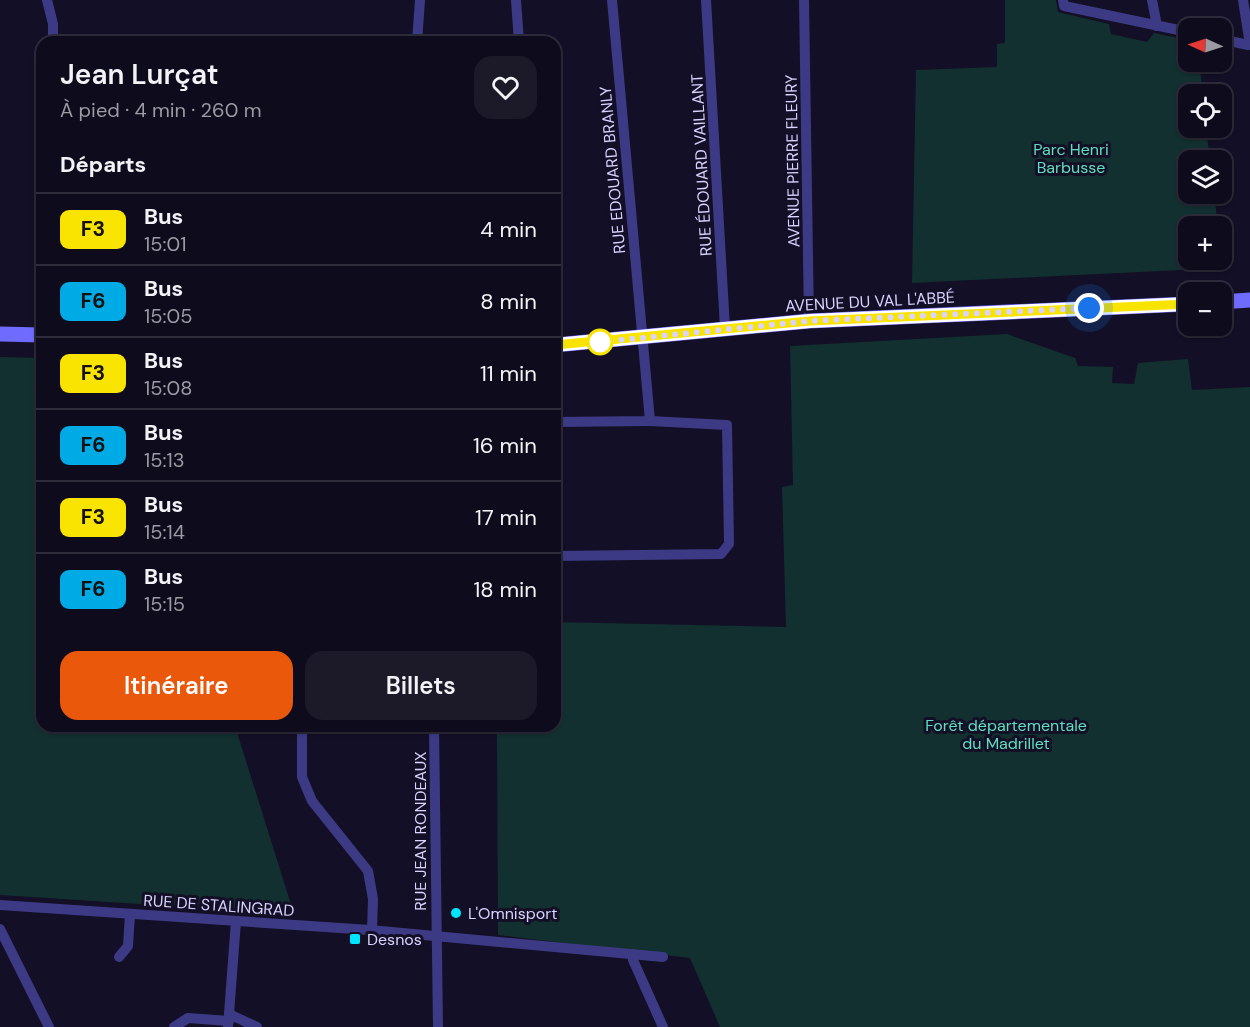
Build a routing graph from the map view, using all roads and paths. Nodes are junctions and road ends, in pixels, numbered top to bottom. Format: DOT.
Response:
graph roads {
  1 [pos="47,0"];
  2 [pos="420,0"];
  3 [pos="516,0"];
  4 [pos="612,0"];
  5 [pos="706,0"];
  6 [pos="804,0"];
  7 [pos="1063,0"];
  8 [pos="1152,0"];
  9 [pos="1244,0"];
  10 [pos="1157,26"];
  11 [pos="1178,30"];
  12 [pos="53,36"];
  13 [pos="417,36"];
  14 [pos="519,36"];
  15 [pos="1232,41"];
  16 [pos="1249,45"];
  17 [pos="1250,300"];
  18 [pos="1232,301"];
  19 [pos="1178,304"];
  20 [pos="810,321"];
  21 [pos="725,328"];
  22 [pos="0,334"];
  23 [pos="36,335"];
  24 [pos="643,338"];
  25 [pos="561,345"];
  26 [pos="650,421"];
  27 [pos="561,422"];
  28 [pos="561,556"];
  29 [pos="302,732"];
  30 [pos="434,732"];
  31 [pos="0,905"];
  32 [pos="130,914"];
  33 [pos="236,921"];
  34 [pos="0,929"];
  35 [pos="372,930"];
  36 [pos="436,936"];
  37 [pos="633,954"];
  38 [pos="119,957"];
  39 [pos="663,957"];
  40 [pos="229,1021"];
  41 [pos="49,1027"];
  42 [pos="174,1027"];
  43 [pos="257,1027"];
  44 [pos="438,1027"];
  45 [pos="663,1027"];
  1 -- 12 [label="street"];
  2 -- 13 [label="street"];
  3 -- 14 [label="street"];
  4 -- 24 [label="street, RUE EDOUARD BRANLY"];
  5 -- 21 [label="street, RUE ÉDOUARD VAILLANT"];
  6 -- 20 [label="street, AVENUE PIERRE FLEURY"];
  7 -- 10 [label="street"];
  8 -- 10 [label="street"];
  9 -- 16 [label="street"];
  10 -- 11 [label="street"];
  15 -- 16 [label="street"];
  17 -- 18 [label="main road"];
  19 -- 20 [label="main road, AVENUE DU VAL L'ABBÉ"];
  20 -- 21 [label="main road, AVENUE DU VAL L'ABBÉ"];
  21 -- 24 [label="main road, AVENUE DU VAL L'ABBÉ"];
  22 -- 23 [label="main road"];
  24 -- 25 [label="main road, AVENUE DU VAL L'ABBÉ"];
  24 -- 26 [label="street, RUE EDOUARD BRANLY"];
  26 -- 27 [label="street"];
  26 -- 28 [label="street"];
  29 -- 35 [label="street"];
  30 -- 36 [label="street, RUE JEAN RONDEAUX"];
  31 -- 32 [label="street, RUE DE STALINGRAD"];
  32 -- 33 [label="street, RUE DE STALINGRAD"];
  32 -- 38 [label="street"];
  33 -- 35 [label="street, RUE DE STALINGRAD"];
  33 -- 40 [label="street"];
  34 -- 41 [label="street"];
  35 -- 36 [label="street, RUE DE STALINGRAD"];
  36 -- 37 [label="street, RUE DE STALINGRAD"];
  36 -- 44 [label="street, RUE JEAN RONDEAUX"];
  37 -- 39 [label="street, RUE DE STALINGRAD"];
  37 -- 45 [label="street"];
  40 -- 42 [label="street"];
  40 -- 43 [label="street"];
}
